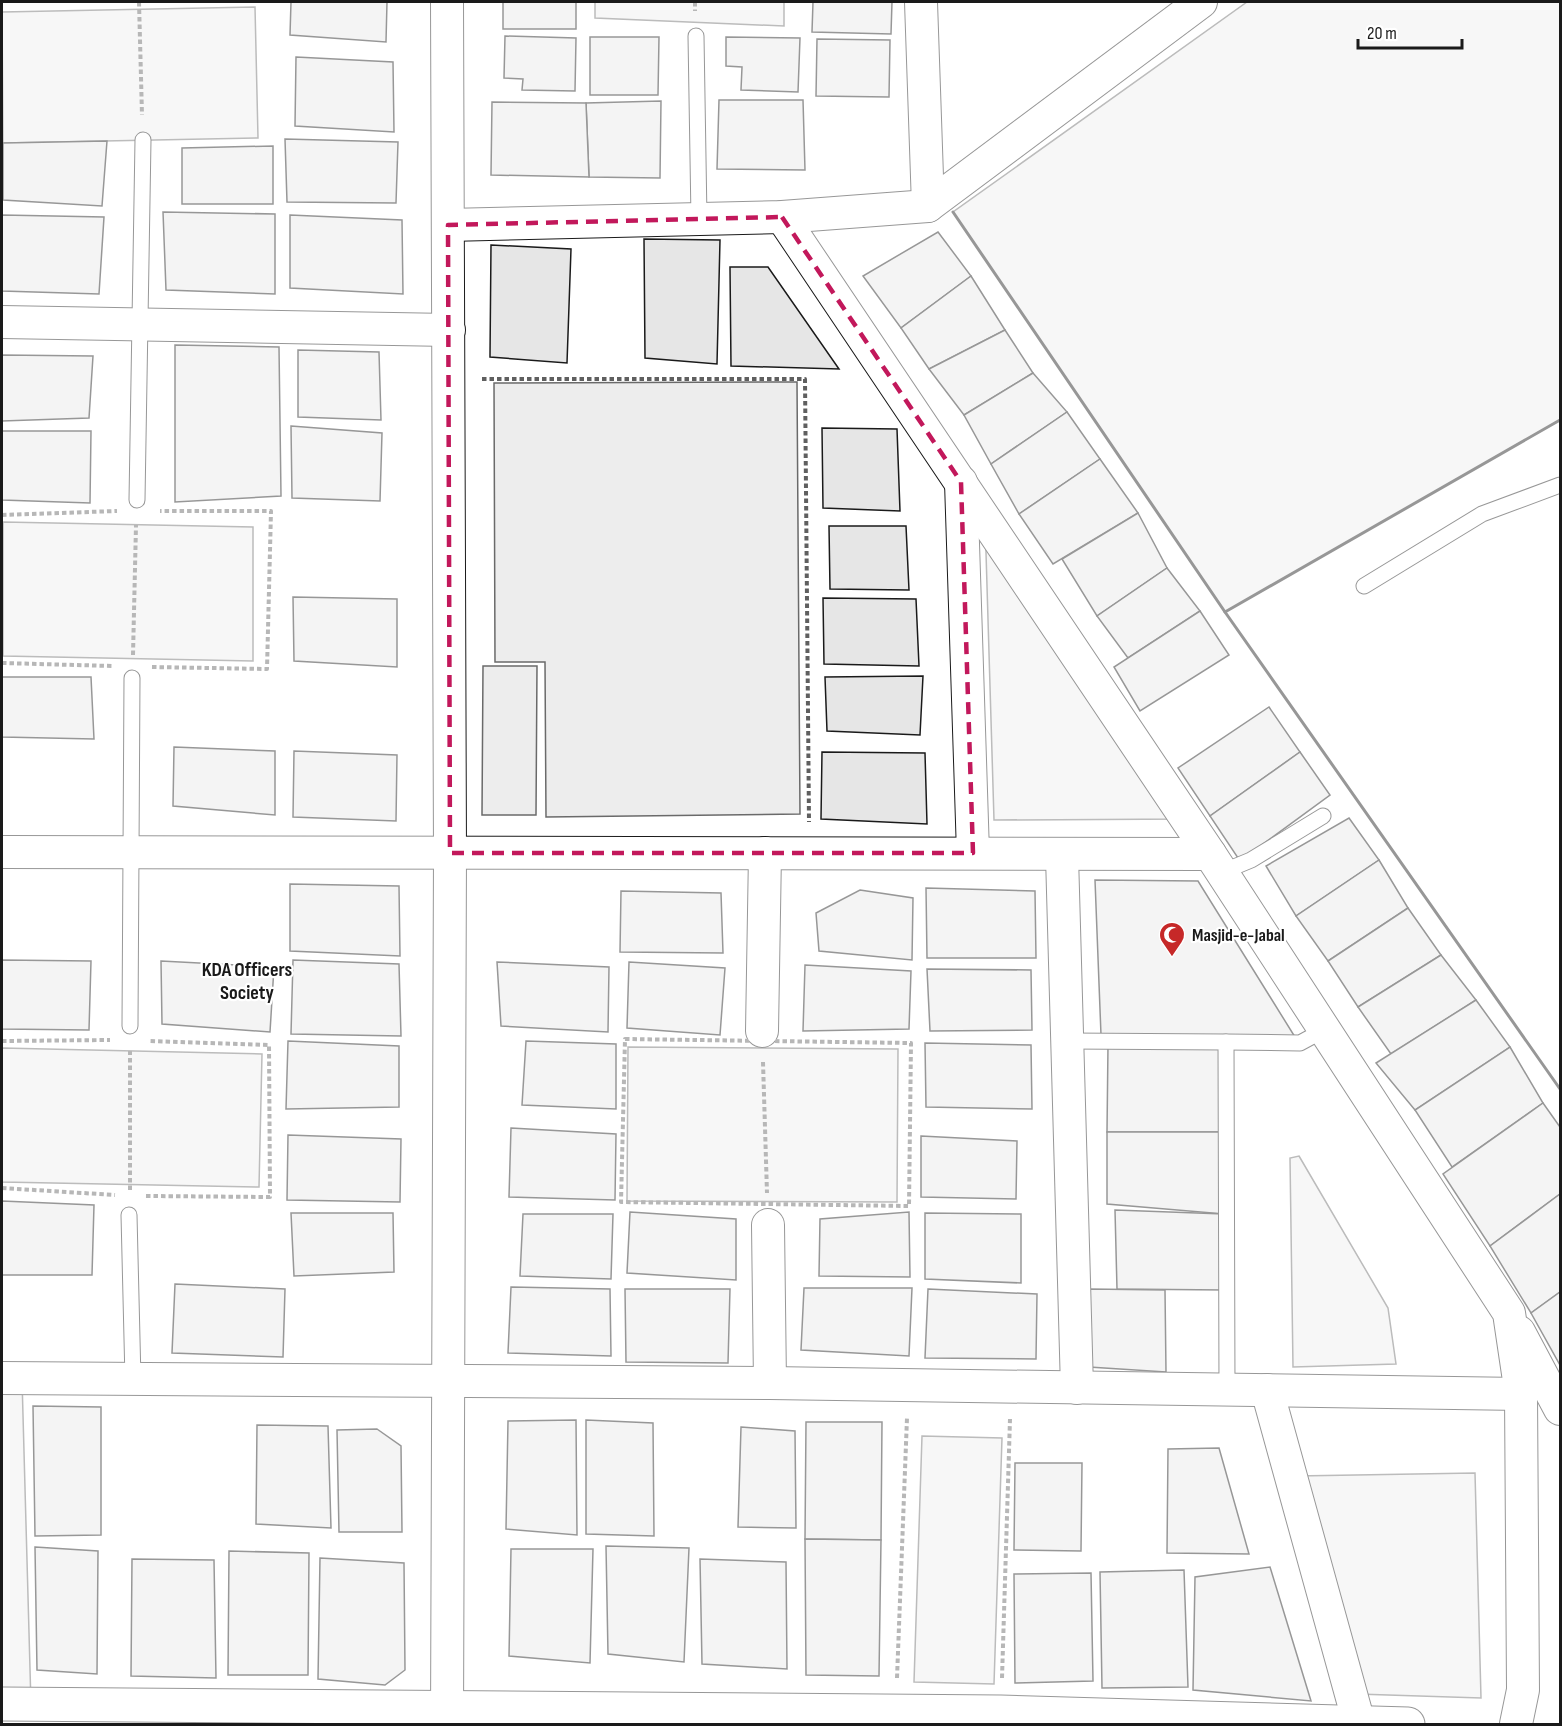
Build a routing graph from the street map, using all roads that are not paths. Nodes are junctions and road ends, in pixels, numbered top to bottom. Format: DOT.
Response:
graph roads {
  1 [pos="447,2"];
  2 [pos="921,2"];
  3 [pos="1202,2"];
  4 [pos="696,36"];
  5 [pos="143,140"];
  6 [pos="928,206"];
  7 [pos="783,217"];
  8 [pos="699,219"];
  9 [pos="448,225"];
  10 [pos="2,322"];
  11 [pos="140,323"];
  12 [pos="448,330"];
  13 [pos="961,482"];
  14 [pos="1560,485"];
  15 [pos="137,505"];
  16 [pos="1364,586"];
  17 [pos="132,672"];
  18 [pos="1323,816"];
  19 [pos="2,852"];
  20 [pos="129,853"];
  21 [pos="450,853"];
  22 [pos="765,853"];
  23 [pos="973,853"];
  24 [pos="1062,856"];
  25 [pos="1216,863"];
  26 [pos="1324,1030"];
  27 [pos="130,1033"];
  28 [pos="763,1037"];
  29 [pos="1068,1041"];
  30 [pos="1226,1042"];
  31 [pos="768,1214"];
  32 [pos="129,1215"];
  33 [pos="1509,1313"];
  34 [pos="2,1378"];
  35 [pos="133,1380"];
  36 [pos="447,1380"];
  37 [pos="770,1383"];
  38 [pos="1077,1388"];
  39 [pos="1227,1390"];
  40 [pos="1267,1390"];
  41 [pos="1521,1394"];
  42 [pos="1560,1409"];
  43 [pos="2,1704"];
  44 [pos="448,1716"];
  45 [pos="951,1718"];
  46 [pos="1359,1723"];
  47 [pos="1407,1725"];
  48 [pos="1516,1725"];
  1 -- 9 [label="street"];
  2 -- 6 [label="street"];
  3 -- 6 [label="street"];
  4 -- 8 [label="lane"];
  5 -- 11 [label="lane"];
  6 -- 7 [label="street"];
  7 -- 8 [label="street"];
  7 -- 13 [label="street"];
  8 -- 9 [label="street"];
  9 -- 12 [label="street"];
  10 -- 11 [label="street"];
  11 -- 12 [label="street"];
  11 -- 15 [label="lane"];
  12 -- 21 [label="street"];
  13 -- 23 [label="street"];
  13 -- 25 [label="street"];
  14 -- 16 [label="lane"];
  17 -- 20 [label="lane"];
  18 -- 25 [label="lane"];
  19 -- 20 [label="street"];
  20 -- 21 [label="street"];
  20 -- 27 [label="lane"];
  21 -- 22 [label="street"];
  21 -- 36 [label="street"];
  22 -- 23 [label="street"];
  22 -- 28 [label="street"];
  23 -- 24 [label="street"];
  24 -- 25 [label="street"];
  24 -- 29 [label="street"];
  25 -- 26 [label="street"];
  26 -- 30 [label="lane"];
  26 -- 33 [label="street"];
  29 -- 30 [label="lane"];
  29 -- 38 [label="street"];
  30 -- 39 [label="lane"];
  31 -- 37 [label="street"];
  32 -- 35 [label="lane"];
  33 -- 41 [label="street"];
  33 -- 42 [label="street"];
  34 -- 35 [label="street"];
  35 -- 36 [label="street"];
  36 -- 37 [label="street"];
  36 -- 44 [label="street"];
  37 -- 38 [label="street"];
  38 -- 39 [label="street"];
  39 -- 40 [label="street"];
  40 -- 41 [label="street"];
  40 -- 46 [label="street"];
  41 -- 48 [label="street"];
  43 -- 44 [label="street"];
  44 -- 45 [label="street"];
  45 -- 46 [label="street"];
  46 -- 47 [label="street"];
}
